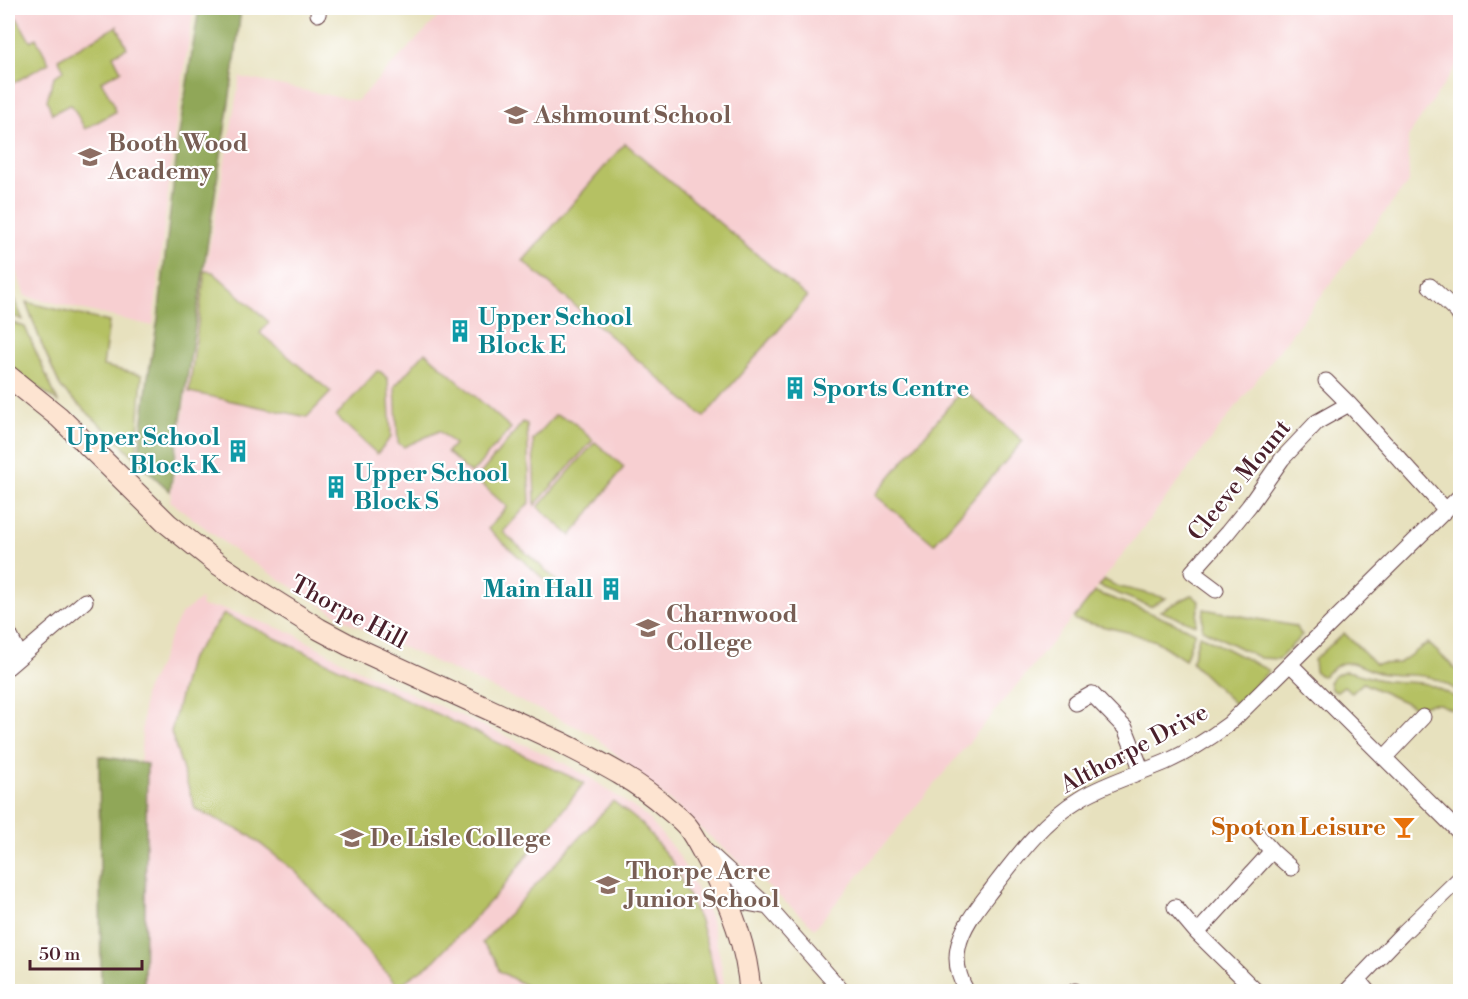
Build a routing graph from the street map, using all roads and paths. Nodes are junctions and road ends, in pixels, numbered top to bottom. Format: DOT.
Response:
graph roads {
  1 [pos="1430,286"];
  2 [pos="1461,317"];
  3 [pos="8,376"];
  4 [pos="1326,381"];
  5 [pos="1348,404"];
  6 [pos="1461,496"];
  7 [pos="1446,510"];
  8 [pos="1216,590"];
  9 [pos="86,601"];
  10 [pos="8,632"];
  11 [pos="20,656"];
  12 [pos="1290,664"];
  13 [pos="8,667"];
  14 [pos="1077,703"];
  15 [pos="1423,717"];
  16 [pos="1384,758"];
  17 [pos="1142,771"];
  18 [pos="1256,833"];
  19 [pos="1461,833"];
  20 [pos="698,843"];
  21 [pos="1272,851"];
  22 [pos="1291,868"];
  23 [pos="1459,883"];
  24 [pos="726,899"];
  25 [pos="768,907"];
  26 [pos="1175,907"];
  27 [pos="1197,933"];
  28 [pos="1363,986"];
  29 [pos="750,992"];
  30 [pos="843,992"];
  31 [pos="967,992"];
  32 [pos="1257,992"];
  33 [pos="1346,992"];
  1 -- 2 [label="street"];
  3 -- 20 [label="street, Thorpe Hill"];
  4 -- 5 [label="street"];
  5 -- 7 [label="street"];
  5 -- 8 [label="street, Cleeve Mount"];
  6 -- 7 [label="street, Althorpe Drive"];
  7 -- 12 [label="street, Althorpe Drive"];
  9 -- 11 [label="street"];
  10 -- 11 [label="street"];
  11 -- 13 [label="street"];
  12 -- 16 [label="street"];
  12 -- 17 [label="street, Althorpe Drive"];
  14 -- 17 [label="street"];
  15 -- 16 [label="street"];
  16 -- 19 [label="street"];
  17 -- 31 [label="street, Althorpe Drive"];
  18 -- 21 [label="street"];
  20 -- 24 [label="street, Thorpe Hill"];
  20 -- 25 [label="street, Thorpe Hill"];
  21 -- 22 [label="street"];
  21 -- 27 [label="street"];
  23 -- 28 [label="street"];
  24 -- 25 [label="street"];
  24 -- 29 [label="street, Thorpe Hill"];
  25 -- 30 [label="street, Thorpe Hill"];
  26 -- 27 [label="street"];
  27 -- 32 [label="street"];
  28 -- 33 [label="street"];
}
